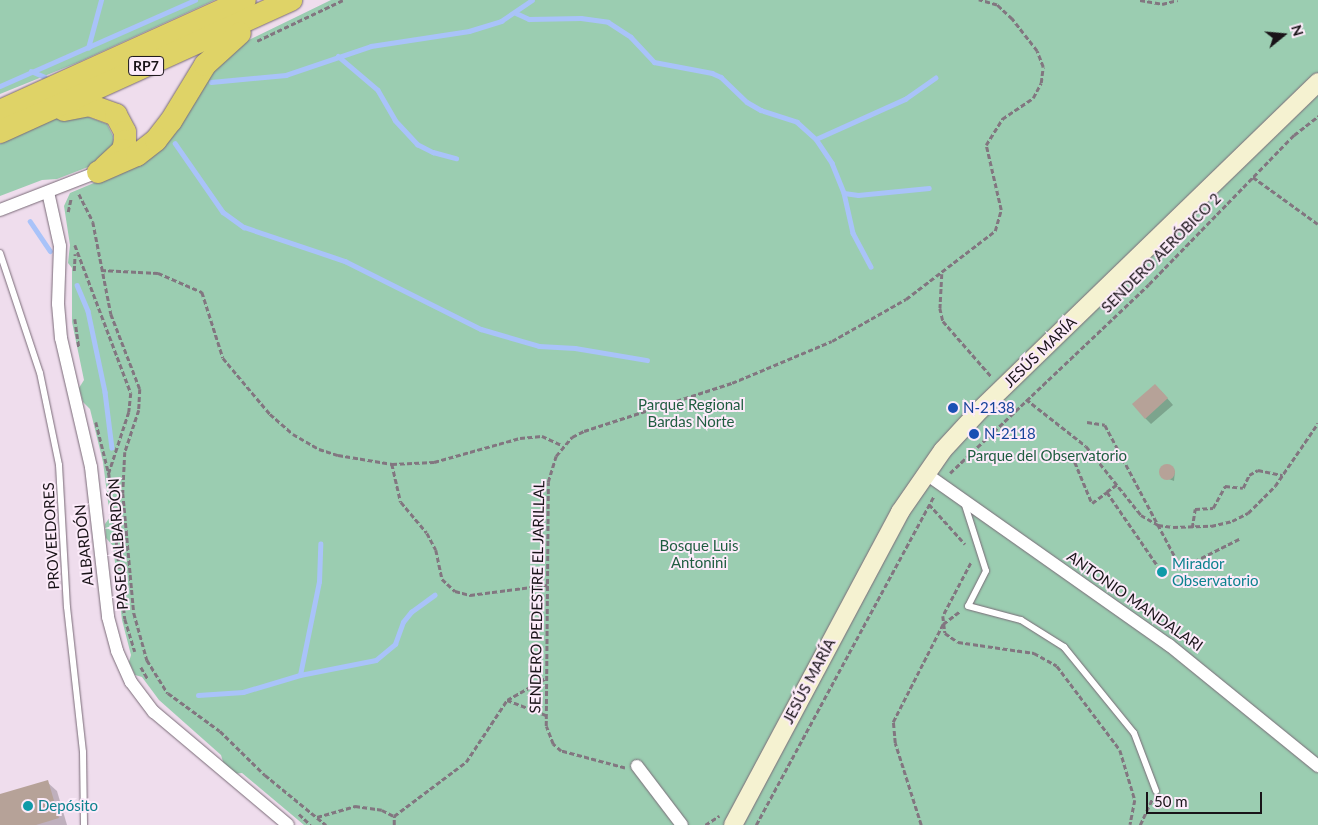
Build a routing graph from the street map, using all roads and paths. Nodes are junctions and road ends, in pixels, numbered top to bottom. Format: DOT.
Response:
graph roads {
  1 [pos="245,0"];
  2 [pos="291,0"];
  3 [pos="344,0"];
  4 [pos="979,0"];
  5 [pos="1140,0"];
  6 [pos="1178,0"];
  7 [pos="250,44"];
  8 [pos="1318,82"];
  9 [pos="32,97"];
  10 [pos="0,107"];
  11 [pos="0,112"];
  12 [pos="1318,116"];
  13 [pos="29,119"];
  14 [pos="0,132"];
  15 [pos="98,172"];
  16 [pos="1253,177"];
  17 [pos="48,192"];
  18 [pos="0,210"];
  19 [pos="68,214"];
  20 [pos="1318,224"];
  21 [pos="0,253"];
  22 [pos="101,270"];
  23 [pos="942,274"];
  24 [pos="74,277"];
  25 [pos="74,313"];
  26 [pos="81,357"];
  27 [pos="994,379"];
  28 [pos="1026,399"];
  29 [pos="94,412"];
  30 [pos="1087,422"];
  31 [pos="1318,423"];
  32 [pos="563,446"];
  33 [pos="1072,455"];
  34 [pos="392,464"];
  35 [pos="954,467"];
  36 [pos="109,474"];
  37 [pos="925,474"];
  38 [pos="1282,475"];
  39 [pos="1117,485"];
  40 [pos="1107,492"];
  41 [pos="964,500"];
  42 [pos="1158,525"];
  43 [pos="1192,528"];
  44 [pos="1239,539"];
  45 [pos="968,547"];
  46 [pos="972,560"];
  47 [pos="1162,572"];
  48 [pos="547,585"];
  49 [pos="968,606"];
  50 [pos="942,624"];
  51 [pos="136,656"];
  52 [pos="139,662"];
  53 [pos="546,678"];
  54 [pos="152,686"];
  55 [pos="507,700"];
  56 [pos="546,715"];
  57 [pos="1318,766"];
  58 [pos="632,768"];
  59 [pos="1156,792"];
  60 [pos="294,811"];
  61 [pos="394,816"];
  62 [pos="317,817"];
  63 [pos="84,825"];
  64 [pos="288,825"];
  65 [pos="310,825"];
  66 [pos="326,825"];
  67 [pos="394,825"];
  68 [pos="682,825"];
  69 [pos="733,825"];
  70 [pos="756,825"];
  71 [pos="921,825"];
  72 [pos="1130,825"];
  73 [pos="1140,825"];
  1 -- 9 [label="highway, RP7"];
  2 -- 13 [label="highway, RP7"];
  2 -- 15 [label="highway"];
  3 -- 7 [label="path"];
  4 -- 23 [label="path, SENDERO PEDESTRE EL JARILLAL"];
  5 -- 6 [label="path"];
  8 -- 37 [label="main road, JESÚS MARÍA"];
  9 -- 10 [label="highway"];
  9 -- 11 [label="highway, RP7"];
  12 -- 16 [label="path, SENDERO AERÓBICO 2"];
  13 -- 14 [label="highway, RP7"];
  13 -- 15 [label="highway"];
  15 -- 17 [label="street"];
  16 -- 20 [label="path"];
  16 -- 28 [label="path, SENDERO AERÓBICO 2"];
  17 -- 18 [label="street"];
  17 -- 64 [label="street, ALBARDÓN"];
  19 -- 22 [label="path, PASEO ALBARDÓN"];
  21 -- 63 [label="lane, PROVEEDORES"];
  22 -- 34 [label="path"];
  22 -- 62 [label="path, PASEO ALBARDÓN"];
  23 -- 27 [label="path"];
  23 -- 32 [label="path, SENDERO PEDESTRE EL JARILLAL"];
  24 -- 36 [label="path"];
  25 -- 26 [label="path"];
  28 -- 35 [label="path, SENDERO AERÓBICO 2"];
  28 -- 39 [label="path"];
  29 -- 36 [label="path"];
  30 -- 42 [label="path"];
  31 -- 38 [label="path"];
  32 -- 34 [label="path"];
  32 -- 48 [label="path, SENDERO PEDESTRE EL JARILLAL"];
  33 -- 40 [label="path"];
  34 -- 48 [label="path"];
  36 -- 51 [label="path"];
  37 -- 41 [label="street, ANTONIO MANDALARI"];
  37 -- 69 [label="main road, JESÚS MARÍA"];
  38 -- 43 [label="path"];
  38 -- 43 [label="path"];
  39 -- 40 [label="path"];
  39 -- 42 [label="path"];
  40 -- 47 [label="path"];
  41 -- 49 [label="lane"];
  41 -- 57 [label="street, ANTONIO MANDALARI"];
  42 -- 43 [label="path"];
  42 -- 44 [label="path"];
  45 -- 70 [label="path"];
  46 -- 50 [label="path"];
  48 -- 53 [label="path, SENDERO PEDESTRE EL JARILLAL"];
  49 -- 50 [label="path"];
  49 -- 59 [label="lane"];
  50 -- 71 [label="path"];
  50 -- 72 [label="path"];
  52 -- 54 [label="path"];
  53 -- 55 [label="path"];
  53 -- 56 [label="path, SENDERO PEDESTRE EL JARILLAL"];
  55 -- 56 [label="path"];
  55 -- 61 [label="path"];
  56 -- 58 [label="path, SENDERO PEDESTRE EL JARILLAL"];
  58 -- 68 [label="street"];
  59 -- 73 [label="path"];
  60 -- 65 [label="path"];
  61 -- 62 [label="path"];
  61 -- 67 [label="path"];
  62 -- 66 [label="path, PASEO ALBARDÓN"];
}
